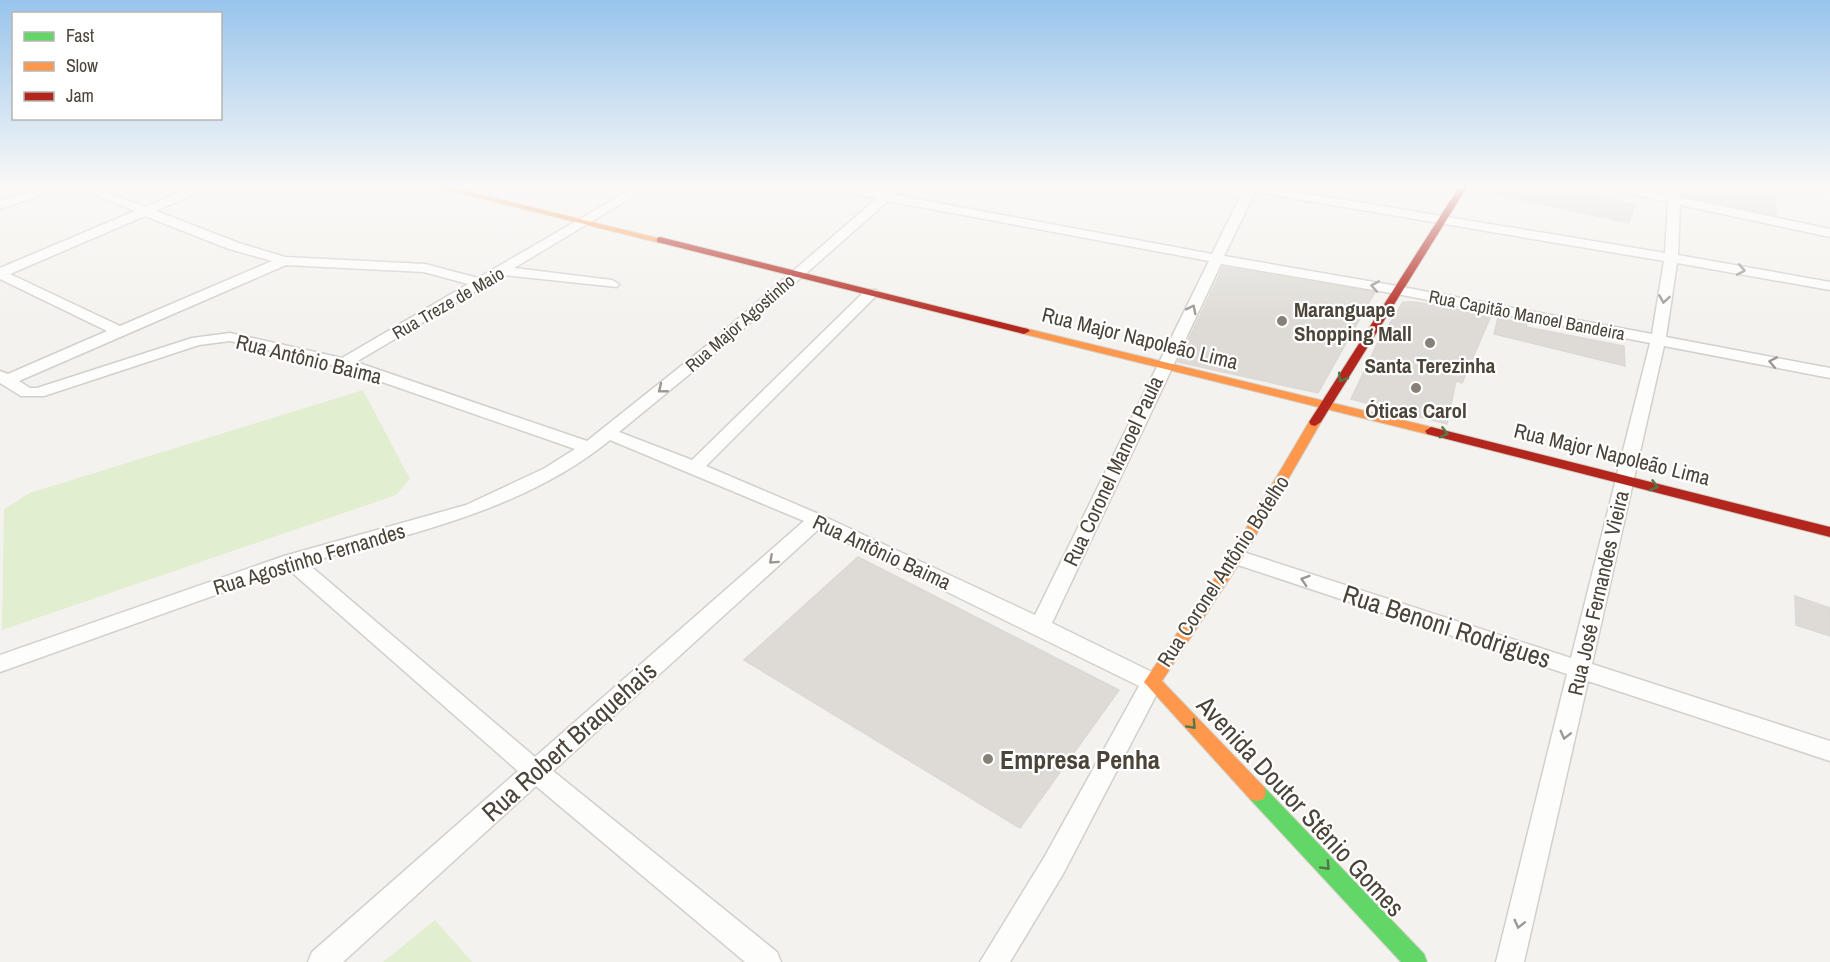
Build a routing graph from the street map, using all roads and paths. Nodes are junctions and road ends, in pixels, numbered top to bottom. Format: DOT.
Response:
graph roads {
  1 [pos="98,232"];
  2 [pos="199,232"];
  3 [pos="567,232"];
  4 [pos="625,232"];
  5 [pos="845,232"];
  6 [pos="1087,232"];
  7 [pos="1229,232"];
  8 [pos="1433,232"];
  9 [pos="1523,232"];
  10 [pos="1671,232"];
  11 [pos="1670,257"];
  12 [pos="1217,259"];
  13 [pos="284,261"];
  14 [pos="502,271"];
  15 [pos="797,273"];
  16 [pos="0,274"];
  17 [pos="480,283"];
  18 [pos="612,284"];
  19 [pos="1830,286"];
  20 [pos="1397,290"];
  21 [pos="871,293"];
  22 [pos="118,331"];
  23 [pos="1658,340"];
  24 [pos="344,363"];
  25 [pos="1163,367"];
  26 [pos="1830,374"];
  27 [pos="5,381"];
  28 [pos="1326,404"];
  29 [pos="607,433"];
  30 [pos="589,448"];
  31 [pos="696,466"];
  32 [pos="1626,478"];
  33 [pos="816,521"];
  34 [pos="1830,532"];
  35 [pos="1236,557"];
  36 [pos="291,561"];
  37 [pos="1040,627"];
  38 [pos="0,664"];
  39 [pos="1581,669"];
  40 [pos="1152,682"];
  41 [pos="1830,751"];
  42 [pos="535,771"];
  43 [pos="322,962"];
  44 [pos="766,962"];
  45 [pos="994,962"];
  46 [pos="1416,962"];
  47 [pos="1510,962"];
  1 -- 16 [label="street"];
  2 -- 13 [label="street"];
  3 -- 14 [label="street, Rua Treze de Maio"];
  4 -- 15 [label="street, Rua Major Napoleão Lima"];
  5 -- 15 [label="street, Rua Major Agostinho"];
  6 -- 12 [label="street, Rua Capitão Manoel Bandeira"];
  7 -- 12 [label="street, Rua Coronel Manoel Paula"];
  8 -- 20 [label="street, Rua Coronel Antônio Botelho"];
  9 -- 11 [label="street"];
  10 -- 11 [label="street, Rua José Fernandes Vieira"];
  11 -- 19 [label="street, one-way"];
  11 -- 23 [label="street, Rua José Fernandes Vieira, one-way"];
  20 -- 12 [label="street, Rua Capitão Manoel Bandeira, one-way"];
  25 -- 12 [label="street, Rua Coronel Manoel Paula, one-way"];
  13 -- 17 [label="street"];
  13 -- 22 [label="street"];
  14 -- 17 [label="street, Rua Treze de Maio"];
  14 -- 18 [label="street"];
  15 -- 21 [label="street, Rua Major Napoleão Lima"];
  15 -- 29 [label="street, Rua Major Agostinho, one-way"];
  16 -- 22 [label="street"];
  17 -- 24 [label="street, Rua Treze de Maio"];
  20 -- 23 [label="street, Rua Capitão Manoel Bandeira"];
  20 -- 28 [label="street, Rua Coronel Antônio Botelho, one-way"];
  21 -- 25 [label="street, Rua Major Napoleão Lima"];
  21 -- 31 [label="street"];
  22 -- 27 [label="street"];
  26 -- 23 [label="street, Rua Capitão Manoel Bandeira, one-way"];
  23 -- 32 [label="street, Rua José Fernandes Vieira"];
  24 -- 27 [label="street, Rua Antônio Baima"];
  24 -- 30 [label="street, Rua Antônio Baima"];
  25 -- 28 [label="street, Rua Major Napoleão Lima"];
  25 -- 37 [label="street, Rua Coronel Manoel Paula"];
  28 -- 32 [label="street, Rua Major Napoleão Lima, one-way"];
  28 -- 35 [label="street, Rua Coronel Antônio Botelho"];
  29 -- 30 [label="street, Rua Agostinho Fernandes"];
  29 -- 31 [label="street, Rua Antônio Baima"];
  30 -- 36 [label="street, Rua Agostinho Fernandes"];
  31 -- 33 [label="street, Rua Antônio Baima"];
  32 -- 34 [label="street, Rua Major Napoleão Lima, one-way"];
  32 -- 39 [label="street, Rua José Fernandes Vieira"];
  33 -- 37 [label="street, Rua Antônio Baima"];
  33 -- 42 [label="street, Rua Robert Braquehais, one-way"];
  39 -- 35 [label="street, Rua Benoni Rodrigues, one-way"];
  35 -- 40 [label="street, Rua Coronel Antônio Botelho"];
  36 -- 38 [label="street, Rua Agostinho Fernandes"];
  36 -- 42 [label="street"];
  37 -- 40 [label="street, Rua Antônio Baima"];
  39 -- 41 [label="street, Rua Benoni Rodrigues"];
  39 -- 47 [label="street, Rua José Fernandes Vieira, one-way"];
  40 -- 45 [label="street, Rua Coronel Antônio Botelho"];
  40 -- 46 [label="street, Avenida Doutor Stênio Gomes, one-way"];
  42 -- 43 [label="street, Rua Robert Braquehais"];
  42 -- 44 [label="street"];
}
